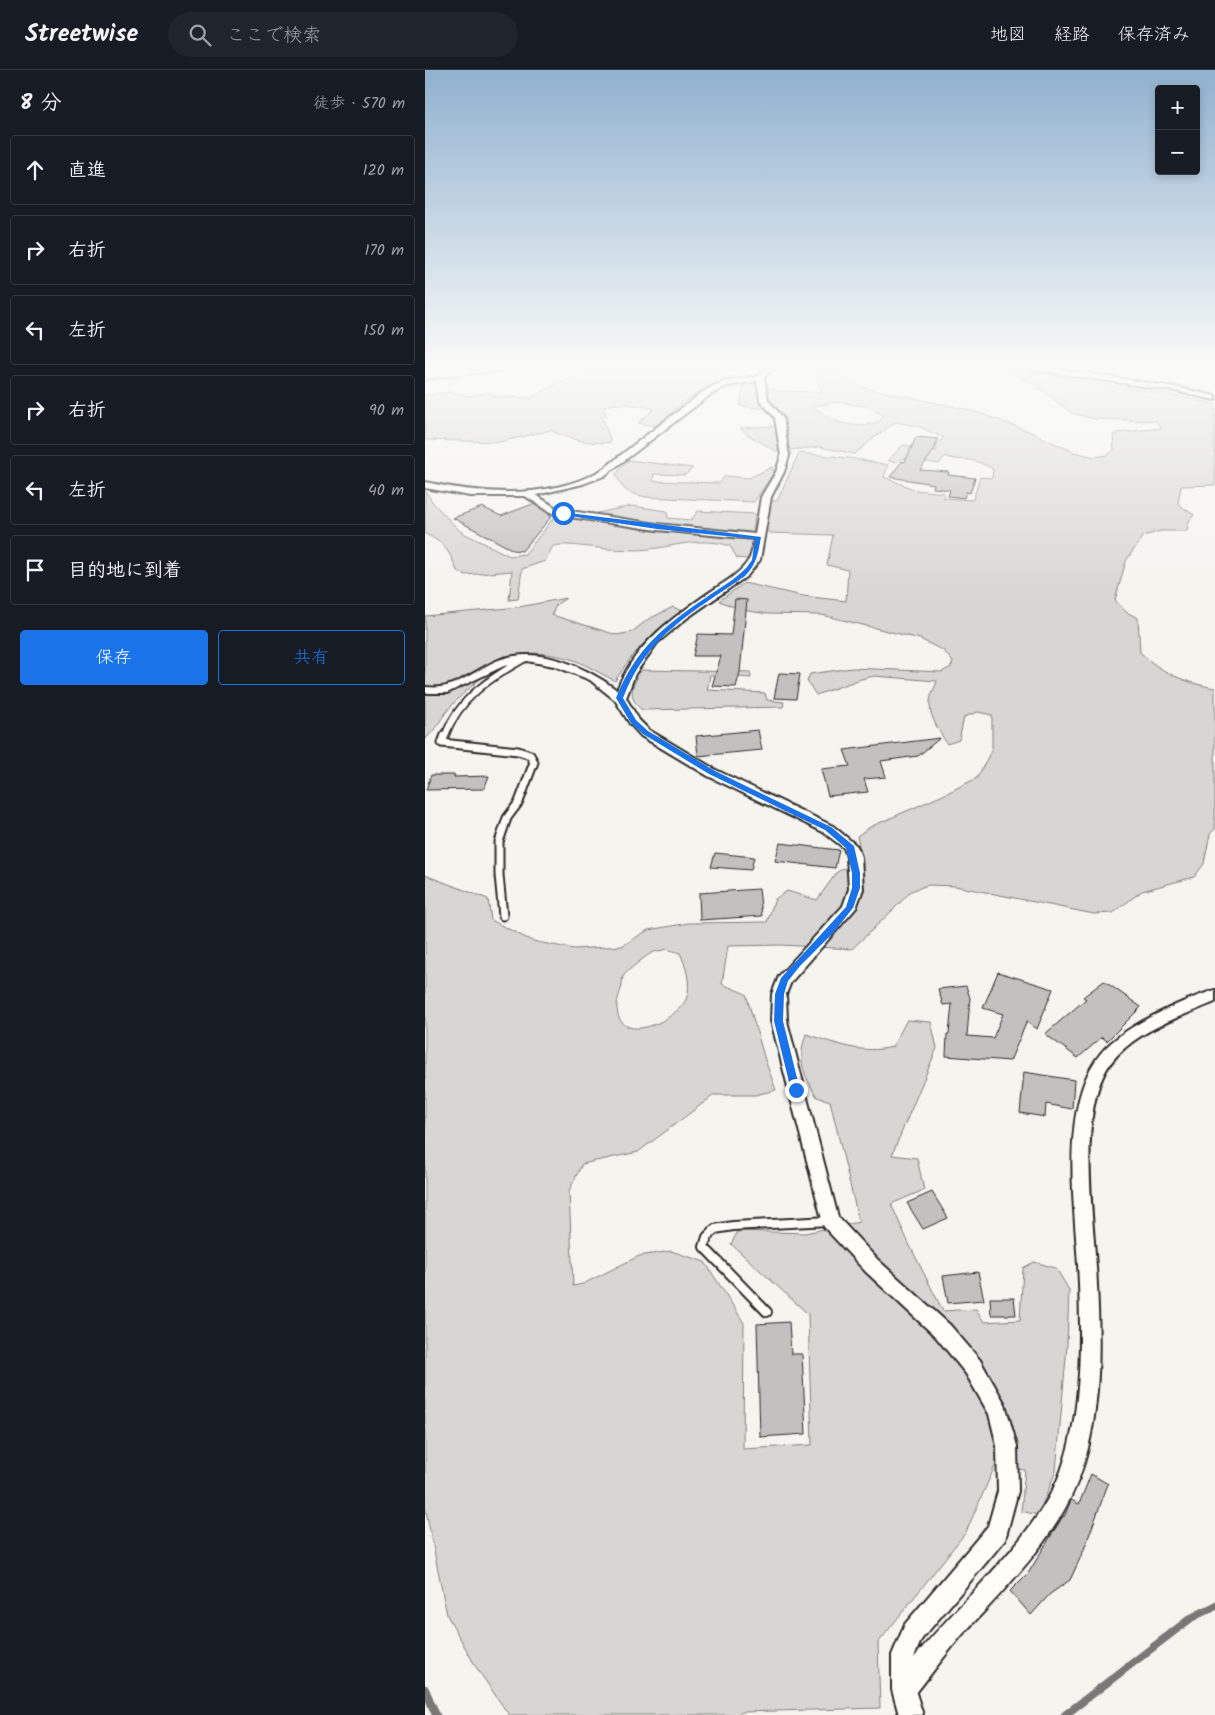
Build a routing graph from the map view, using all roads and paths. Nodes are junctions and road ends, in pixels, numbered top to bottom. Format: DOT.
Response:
graph roads {
  1 [pos="639,445"];
  2 [pos="783,445"];
  3 [pos="425,485"];
  4 [pos="528,494"];
  5 [pos="758,537"];
  6 [pos="527,658"];
  7 [pos="425,690"];
  8 [pos="620,698"];
  9 [pos="503,916"];
  10 [pos="1215,996"];
  11 [pos="831,1221"];
  12 [pos="767,1312"];
  13 [pos="904,1690"];
  14 [pos="911,1715"];
  1 -- 4 [label="street"];
  2 -- 5 [label="street"];
  3 -- 4 [label="street"];
  4 -- 5 [label="street"];
  5 -- 8 [label="street"];
  6 -- 7 [label="street"];
  6 -- 8 [label="street"];
  6 -- 9 [label="lane"];
  8 -- 11 [label="street"];
  10 -- 13 [label="street"];
  11 -- 12 [label="lane"];
  11 -- 13 [label="street"];
  13 -- 14 [label="street"];
}
